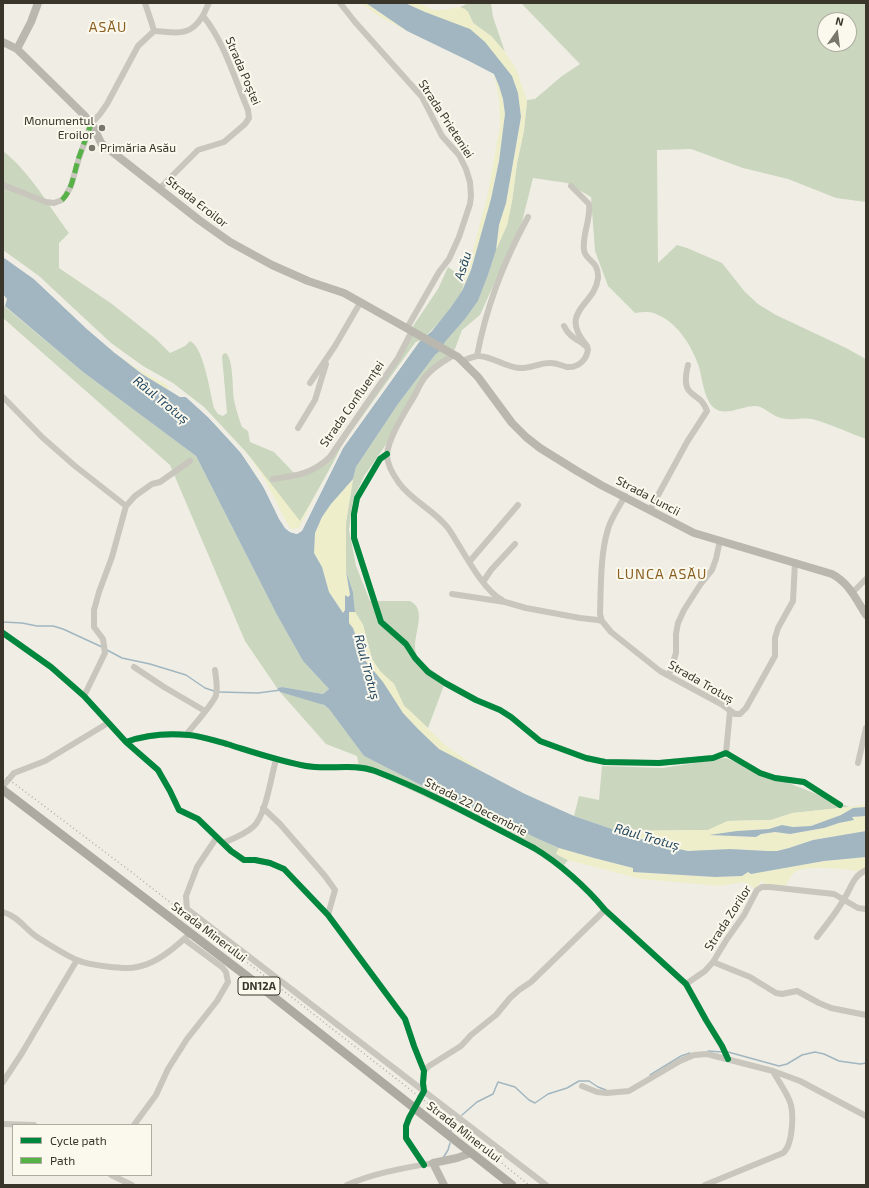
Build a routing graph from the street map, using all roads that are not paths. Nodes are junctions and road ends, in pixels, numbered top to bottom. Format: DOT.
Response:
graph roads {
  1 [pos="38,3"];
  2 [pos="144,3"];
  3 [pos="209,3"];
  4 [pos="340,3"];
  5 [pos="203,16"];
  6 [pos="154,32"];
  7 [pos="3,42"];
  8 [pos="17,49"];
  9 [pos="91,124"];
  10 [pos="3,185"];
  11 [pos="571,186"];
  12 [pos="160,188"];
  13 [pos="528,217"];
  14 [pos="360,303"];
  15 [pos="564,326"];
  16 [pos="410,330"];
  17 [pos="587,346"];
  18 [pos="445,350"];
  19 [pos="330,353"];
  20 [pos="454,355"];
  21 [pos="477,356"];
  22 [pos="462,361"];
  23 [pos="688,365"];
  24 [pos="310,383"];
  25 [pos="3,397"];
  26 [pos="298,428"];
  27 [pos="388,454"];
  28 [pos="190,461"];
  29 [pos="273,479"];
  30 [pos="625,496"];
  31 [pos="518,505"];
  32 [pos="126,506"];
  33 [pos="650,510"];
  34 [pos="720,540"];
  35 [pos="515,544"];
  36 [pos="470,561"];
  37 [pos="795,562"];
  38 [pos="866,579"];
  39 [pos="484,582"];
  40 [pos="853,592"];
  41 [pos="452,594"];
  42 [pos="505,602"];
  43 [pos="866,614"];
  44 [pos="602,621"];
  45 [pos="3,633"];
  46 [pos="134,667"];
  47 [pos="214,670"];
  48 [pos="669,675"];
  49 [pos="84,696"];
  50 [pos="205,711"];
  51 [pos="730,711"];
  52 [pos="108,723"];
  53 [pos="866,728"];
  54 [pos="186,735"];
  55 [pos="126,742"];
  56 [pos="726,753"];
  57 [pos="276,760"];
  58 [pos="858,764"];
  59 [pos="3,786"];
  60 [pos="3,790"];
  61 [pos="840,805"];
  62 [pos="264,808"];
  63 [pos="217,837"];
  64 [pos="223,843"];
  65 [pos="866,870"];
  66 [pos="844,899"];
  67 [pos="866,909"];
  68 [pos="605,910"];
  69 [pos="3,912"];
  70 [pos="328,915"];
  71 [pos="187,936"];
  72 [pos="817,937"];
  73 [pos="77,960"];
  74 [pos="713,962"];
  75 [pos="686,984"];
  76 [pos="866,1015"];
  77 [pos="726,1054"];
  78 [pos="424,1071"];
  79 [pos="773,1071"];
  80 [pos="3,1082"];
  81 [pos="582,1086"];
  82 [pos="424,1091"];
  83 [pos="415,1108"];
  84 [pos="866,1116"];
  85 [pos="135,1124"];
  86 [pos="471,1153"];
  87 [pos="433,1163"];
  88 [pos="424,1165"];
  89 [pos="115,1176"];
  90 [pos="115,1185"];
  91 [pos="132,1185"];
  92 [pos="347,1185"];
  93 [pos="444,1185"];
  94 [pos="512,1185"];
  95 [pos="546,1185"];
  96 [pos="704,1185"];
  1 -- 8 [label="main road"];
  2 -- 6 [label="street"];
  3 -- 5 [label="street"];
  4 -- 16 [label="street, Strada Prieteniei"];
  5 -- 6 [label="street"];
  5 -- 12 [label="street, Strada Poștei"];
  6 -- 9 [label="street"];
  7 -- 8 [label="main road, Strada Eroilor"];
  8 -- 9 [label="main road, Strada Eroilor"];
  9 -- 10 [label="street"];
  9 -- 12 [label="main road, Strada Eroilor"];
  11 -- 17 [label="street"];
  12 -- 14 [label="main road, Strada Eroilor"];
  13 -- 21 [label="street"];
  14 -- 16 [label="main road, Strada Eroilor"];
  14 -- 19 [label="street"];
  15 -- 17 [label="street"];
  16 -- 18 [label="main road, Strada Eroilor"];
  16 -- 29 [label="street, Strada Confluenței"];
  17 -- 21 [label="street"];
  18 -- 20 [label="main road, Strada Luncii"];
  19 -- 24 [label="street"];
  19 -- 26 [label="street"];
  20 -- 22 [label="main road, Strada Luncii"];
  20 -- 27 [label="street"];
  21 -- 22 [label="street"];
  22 -- 30 [label="main road, Strada Luncii"];
  23 -- 33 [label="street"];
  25 -- 32 [label="street"];
  27 -- 36 [label="street"];
  27 -- 56 [label="street"];
  28 -- 32 [label="street"];
  30 -- 33 [label="main road, Strada Luncii"];
  30 -- 44 [label="street"];
  31 -- 36 [label="street"];
  32 -- 49 [label="street"];
  33 -- 34 [label="main road, Strada Luncii"];
  34 -- 37 [label="main road, Strada Luncii"];
  34 -- 48 [label="street"];
  35 -- 39 [label="street"];
  36 -- 39 [label="street"];
  37 -- 40 [label="main road, Strada Luncii"];
  37 -- 51 [label="street, Strada Trotuș"];
  38 -- 40 [label="street"];
  39 -- 42 [label="street"];
  40 -- 43 [label="main road, Strada Luncii"];
  41 -- 42 [label="street"];
  42 -- 44 [label="street"];
  44 -- 48 [label="street, Strada Trotuș"];
  45 -- 49 [label="street"];
  46 -- 50 [label="street"];
  47 -- 50 [label="street"];
  48 -- 51 [label="street, Strada Trotuș"];
  49 -- 52 [label="street"];
  50 -- 54 [label="street"];
  51 -- 56 [label="street"];
  52 -- 55 [label="street"];
  52 -- 59 [label="street"];
  53 -- 58 [label="street"];
  54 -- 55 [label="street, Strada 22 Decembrie"];
  54 -- 57 [label="street, Strada 22 Decembrie"];
  55 -- 63 [label="street"];
  56 -- 61 [label="street"];
  57 -- 62 [label="street"];
  57 -- 68 [label="street, Strada 22 Decembrie"];
  60 -- 71 [label="main road, Strada Minerului / DN12A"];
  62 -- 64 [label="street"];
  62 -- 70 [label="street"];
  63 -- 64 [label="street"];
  63 -- 82 [label="street, Strada Minerului"];
  64 -- 70 [label="street"];
  65 -- 66 [label="street"];
  66 -- 67 [label="street, Strada Zorilor"];
  66 -- 72 [label="street"];
  66 -- 74 [label="street, Strada Zorilor"];
  68 -- 75 [label="street, Strada 22 Decembrie"];
  68 -- 78 [label="street"];
  69 -- 73 [label="street"];
  70 -- 78 [label="street"];
  71 -- 73 [label="street"];
  71 -- 83 [label="main road, Strada Minerului / DN12A"];
  71 -- 85 [label="street"];
  73 -- 80 [label="street"];
  74 -- 75 [label="street, Strada Zorilor"];
  74 -- 76 [label="street"];
  75 -- 77 [label="street, Strada 22 Decembrie"];
  77 -- 79 [label="street"];
  77 -- 81 [label="street"];
  78 -- 82 [label="street"];
  79 -- 84 [label="street"];
  79 -- 96 [label="street"];
  82 -- 83 [label="street"];
  82 -- 95 [label="street, Strada Minerului"];
  83 -- 86 [label="main road, Strada Minerului / DN12A"];
  83 -- 88 [label="street"];
  86 -- 87 [label="main road"];
  86 -- 94 [label="main road, Strada Minerului / DN12A"];
  87 -- 88 [label="street"];
  87 -- 93 [label="main road"];
  88 -- 92 [label="street"];
  89 -- 90 [label="street"];
  89 -- 91 [label="street"];
}
